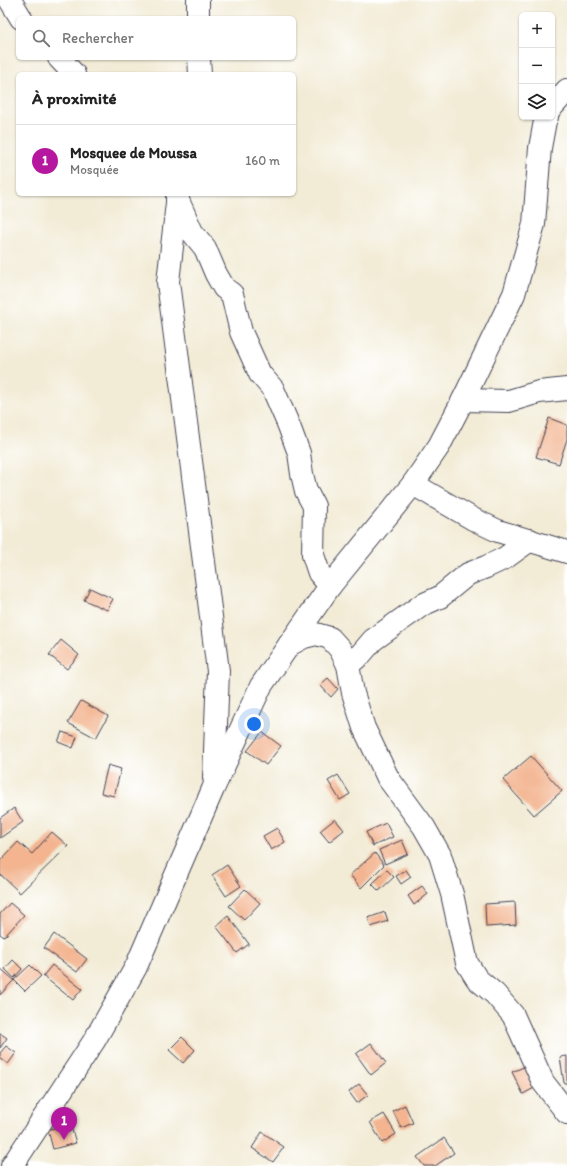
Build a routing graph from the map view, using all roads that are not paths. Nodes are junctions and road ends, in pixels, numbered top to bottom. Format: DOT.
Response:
graph roads {
  1 [pos="10,0"];
  2 [pos="198,0"];
  3 [pos="21,16"];
  4 [pos="198,16"];
  5 [pos="61,60"];
  6 [pos="199,60"];
  7 [pos="72,72"];
  8 [pos="200,72"];
  9 [pos="567,90"];
  10 [pos="555,104"];
  11 [pos="545,120"];
  12 [pos="176,196"];
  13 [pos="176,196"];
  14 [pos="567,389"];
  15 [pos="463,400"];
  16 [pos="413,484"];
  17 [pos="530,540"];
  18 [pos="567,552"];
  19 [pos="330,586"];
  20 [pos="330,638"];
  21 [pos="374,640"];
  22 [pos="289,645"];
  23 [pos="348,665"];
  24 [pos="213,789"];
  25 [pos="567,1113"];
  26 [pos="12,1166"];
  1 -- 3 [label="street"];
  2 -- 4 [label="street"];
  5 -- 7 [label="street"];
  6 -- 8 [label="street"];
  9 -- 10 [label="street"];
  11 -- 15 [label="street"];
  12 -- 19 [label="street"];
  13 -- 24 [label="street"];
  14 -- 15 [label="street"];
  15 -- 16 [label="street"];
  16 -- 17 [label="street"];
  16 -- 19 [label="street"];
  17 -- 18 [label="street"];
  17 -- 21 [label="street"];
  19 -- 22 [label="street"];
  20 -- 21 [label="street"];
  20 -- 22 [label="street"];
  20 -- 23 [label="street"];
  21 -- 23 [label="street"];
  22 -- 24 [label="street"];
  23 -- 25 [label="street"];
  24 -- 26 [label="street"];
}
